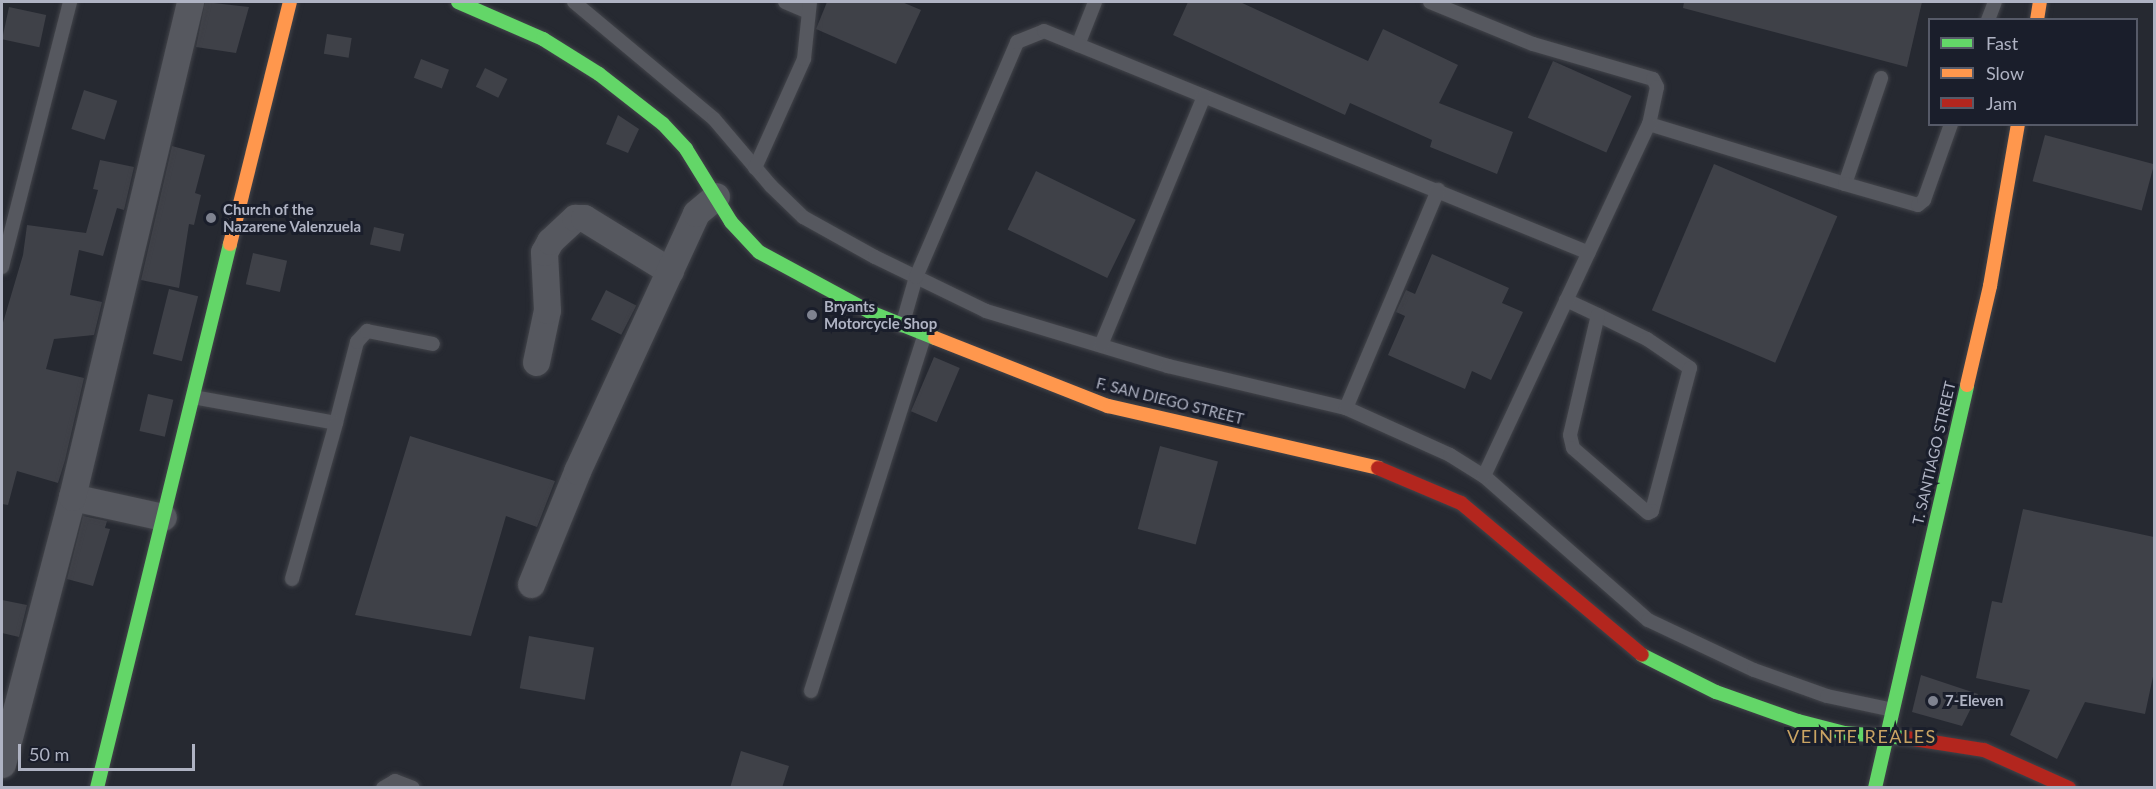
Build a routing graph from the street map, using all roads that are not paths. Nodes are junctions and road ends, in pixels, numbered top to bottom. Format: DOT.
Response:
graph roads {
  1 [pos="70,2"];
  2 [pos="190,2"];
  3 [pos="290,2"];
  4 [pos="458,2"];
  5 [pos="574,2"];
  6 [pos="785,2"];
  7 [pos="1095,2"];
  8 [pos="1430,2"];
  9 [pos="1995,2"];
  10 [pos="2040,2"];
  11 [pos="808,6"];
  12 [pos="1989,18"];
  13 [pos="2037,18"];
  14 [pos="1078,45"];
  15 [pos="1881,78"];
  16 [pos="1204,96"];
  17 [pos="1649,123"];
  18 [pos="1950,126"];
  19 [pos="2018,126"];
  20 [pos="755,168"];
  21 [pos="1845,184"];
  22 [pos="1438,189"];
  23 [pos="716,196"];
  24 [pos="1589,253"];
  25 [pos="2,267"];
  26 [pos="670,271"];
  27 [pos="916,277"];
  28 [pos="1566,300"];
  29 [pos="1598,315"];
  30 [pos="902,326"];
  31 [pos="924,336"];
  32 [pos="434,344"];
  33 [pos="1101,345"];
  34 [pos="536,362"];
  35 [pos="192,397"];
  36 [pos="1346,408"];
  37 [pos="336,423"];
  38 [pos="1484,476"];
  39 [pos="72,497"];
  40 [pos="163,518"];
  41 [pos="292,579"];
  42 [pos="531,584"];
  43 [pos="811,691"];
  44 [pos="1893,710"];
  45 [pos="1848,717"];
  46 [pos="1886,738"];
  47 [pos="2,764"];
  48 [pos="97,788"];
  49 [pos="383,788"];
  50 [pos="413,788"];
  51 [pos="1875,788"];
  52 [pos="2068,788"];
  1 -- 25 [label="lane"];
  2 -- 39 [label="street"];
  3 -- 35 [label="street"];
  4 -- 23 [label="street, F. SAN DIEGO STREET"];
  5 -- 20 [label="lane"];
  6 -- 11 [label="lane"];
  7 -- 14 [label="lane"];
  8 -- 17 [label="lane"];
  9 -- 12 [label="lane"];
  10 -- 13 [label="street"];
  11 -- 20 [label="lane"];
  14 -- 16 [label="lane"];
  14 -- 27 [label="lane"];
  15 -- 21 [label="lane"];
  16 -- 22 [label="lane"];
  16 -- 33 [label="lane"];
  17 -- 21 [label="lane"];
  17 -- 24 [label="lane"];
  18 -- 21 [label="lane"];
  19 -- 44 [label="street, T. SANTIAGO STREET"];
  20 -- 27 [label="lane"];
  22 -- 24 [label="lane"];
  22 -- 36 [label="lane"];
  23 -- 26 [label="street"];
  23 -- 30 [label="street, F. SAN DIEGO STREET"];
  24 -- 28 [label="lane"];
  26 -- 34 [label="street"];
  26 -- 42 [label="street"];
  27 -- 30 [label="lane"];
  27 -- 33 [label="lane"];
  28 -- 29 [label="lane"];
  28 -- 38 [label="lane"];
  29 -- 29 [label="lane"];
  30 -- 31 [label="street, F. SAN DIEGO STREET"];
  31 -- 43 [label="lane"];
  31 -- 45 [label="street, F. SAN DIEGO STREET"];
  32 -- 37 [label="lane"];
  33 -- 36 [label="lane"];
  35 -- 37 [label="lane"];
  35 -- 40 [label="street"];
  36 -- 38 [label="lane"];
  37 -- 41 [label="lane"];
  38 -- 45 [label="lane"];
  39 -- 40 [label="street"];
  39 -- 47 [label="street"];
  40 -- 48 [label="street"];
  44 -- 45 [label="lane"];
  44 -- 46 [label="street, T. SANTIAGO STREET"];
  45 -- 46 [label="street, F. SAN DIEGO STREET"];
  46 -- 51 [label="street, T. SANTIAGO STREET"];
  46 -- 52 [label="street, F. SAN DIEGO STREET"];
  49 -- 50 [label="lane"];
}
